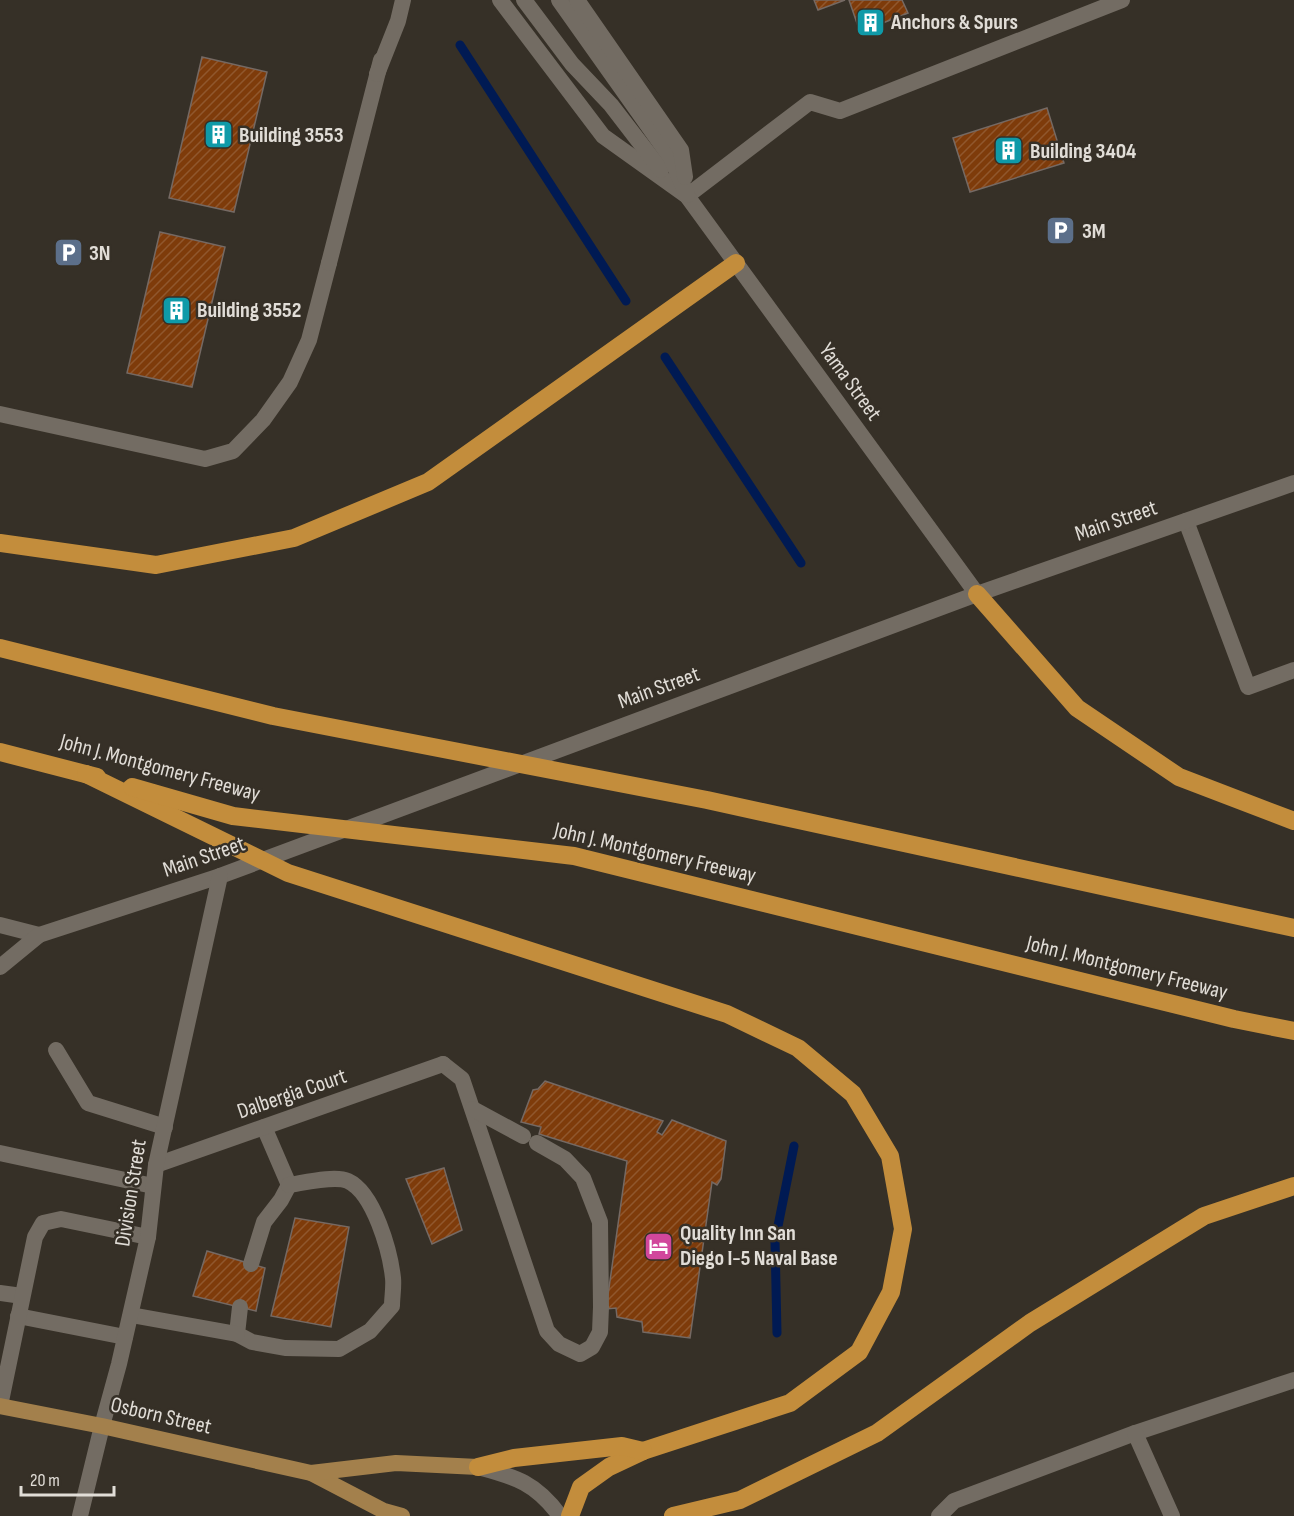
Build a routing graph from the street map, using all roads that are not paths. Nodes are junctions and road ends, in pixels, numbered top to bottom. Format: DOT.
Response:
graph roads {
  1 [pos="396,0"];
  2 [pos="403,0"];
  3 [pos="500,0"];
  4 [pos="524,0"];
  5 [pos="559,0"];
  6 [pos="577,0"];
  7 [pos="1122,0"];
  8 [pos="377,74"];
  9 [pos="687,196"];
  10 [pos="736,263"];
  11 [pos="0,414"];
  12 [pos="1294,483"];
  13 [pos="1186,521"];
  14 [pos="0,543"];
  15 [pos="977,594"];
  16 [pos="0,648"];
  17 [pos="1294,670"];
  18 [pos="0,752"];
  19 [pos="86,774"];
  20 [pos="1294,821"];
  21 [pos="220,876"];
  22 [pos="0,925"];
  23 [pos="1294,928"];
  24 [pos="39,935"];
  25 [pos="0,967"];
  26 [pos="1294,1031"];
  27 [pos="56,1050"];
  28 [pos="473,1109"];
  29 [pos="165,1127"];
  30 [pos="264,1127"];
  31 [pos="0,1153"];
  32 [pos="156,1165"];
  33 [pos="289,1185"];
  34 [pos="153,1186"];
  35 [pos="1294,1186"];
  36 [pos="148,1238"];
  37 [pos="250,1264"];
  38 [pos="0,1293"];
  39 [pos="22,1296"];
  40 [pos="240,1307"];
  41 [pos="131,1315"];
  42 [pos="18,1316"];
  43 [pos="237,1334"];
  44 [pos="125,1337"];
  45 [pos="1294,1380"];
  46 [pos="0,1406"];
  47 [pos="102,1426"];
  48 [pos="1135,1433"];
  49 [pos="643,1451"];
  50 [pos="478,1467"];
  51 [pos="311,1473"];
  52 [pos="740,1500"];
  53 [pos="80,1516"];
  54 [pos="402,1516"];
  55 [pos="560,1516"];
  56 [pos="570,1516"];
  57 [pos="673,1516"];
  58 [pos="727,1516"];
  59 [pos="939,1516"];
  60 [pos="1172,1516"];
  1 -- 8 [label="street"];
  2 -- 8 [label="street"];
  3 -- 9 [label="street, Yama Street"];
  4 -- 9 [label="street"];
  5 -- 9 [label="street"];
  6 -- 9 [label="street, Yama Street"];
  7 -- 9 [label="street"];
  8 -- 11 [label="street"];
  9 -- 10 [label="street, Yama Street"];
  10 -- 14 [label="highway"];
  10 -- 15 [label="street, Yama Street"];
  12 -- 13 [label="street, Main Street"];
  13 -- 15 [label="street, Main Street"];
  13 -- 17 [label="street"];
  15 -- 20 [label="highway"];
  15 -- 21 [label="street, Main Street"];
  16 -- 23 [label="highway"];
  18 -- 19 [label="highway, John J. Montgomery Freeway"];
  19 -- 26 [label="highway, John J. Montgomery Freeway"];
  19 -- 49 [label="highway"];
  21 -- 24 [label="street, Main Street"];
  21 -- 29 [label="street, Division Street"];
  22 -- 24 [label="street"];
  24 -- 25 [label="street"];
  27 -- 29 [label="street"];
  28 -- 28 [label="street"];
  28 -- 30 [label="street, Dalbergia Court"];
  29 -- 32 [label="street, Division Street"];
  30 -- 32 [label="street, Dalbergia Court"];
  30 -- 33 [label="street"];
  31 -- 34 [label="street"];
  32 -- 34 [label="street, Division Street"];
  33 -- 37 [label="street"];
  33 -- 43 [label="street"];
  34 -- 36 [label="street, Division Street"];
  35 -- 52 [label="highway"];
  36 -- 39 [label="street"];
  36 -- 41 [label="street, Division Street"];
  38 -- 39 [label="street"];
  39 -- 42 [label="street"];
  40 -- 43 [label="street"];
  41 -- 43 [label="street"];
  41 -- 44 [label="street, Division Street"];
  42 -- 44 [label="street"];
  42 -- 46 [label="street"];
  44 -- 47 [label="street, Division Street"];
  45 -- 48 [label="street"];
  46 -- 47 [label="main road, Osborn Street"];
  47 -- 51 [label="main road, Osborn Street"];
  47 -- 53 [label="street, Division Street"];
  48 -- 59 [label="street"];
  48 -- 60 [label="street"];
  49 -- 50 [label="highway"];
  49 -- 56 [label="highway"];
  50 -- 51 [label="main road, Osborn Street"];
  50 -- 55 [label="street, Osborn Street"];
  51 -- 54 [label="main road, Osborn Street"];
  52 -- 57 [label="highway"];
  52 -- 58 [label="highway"];
}
